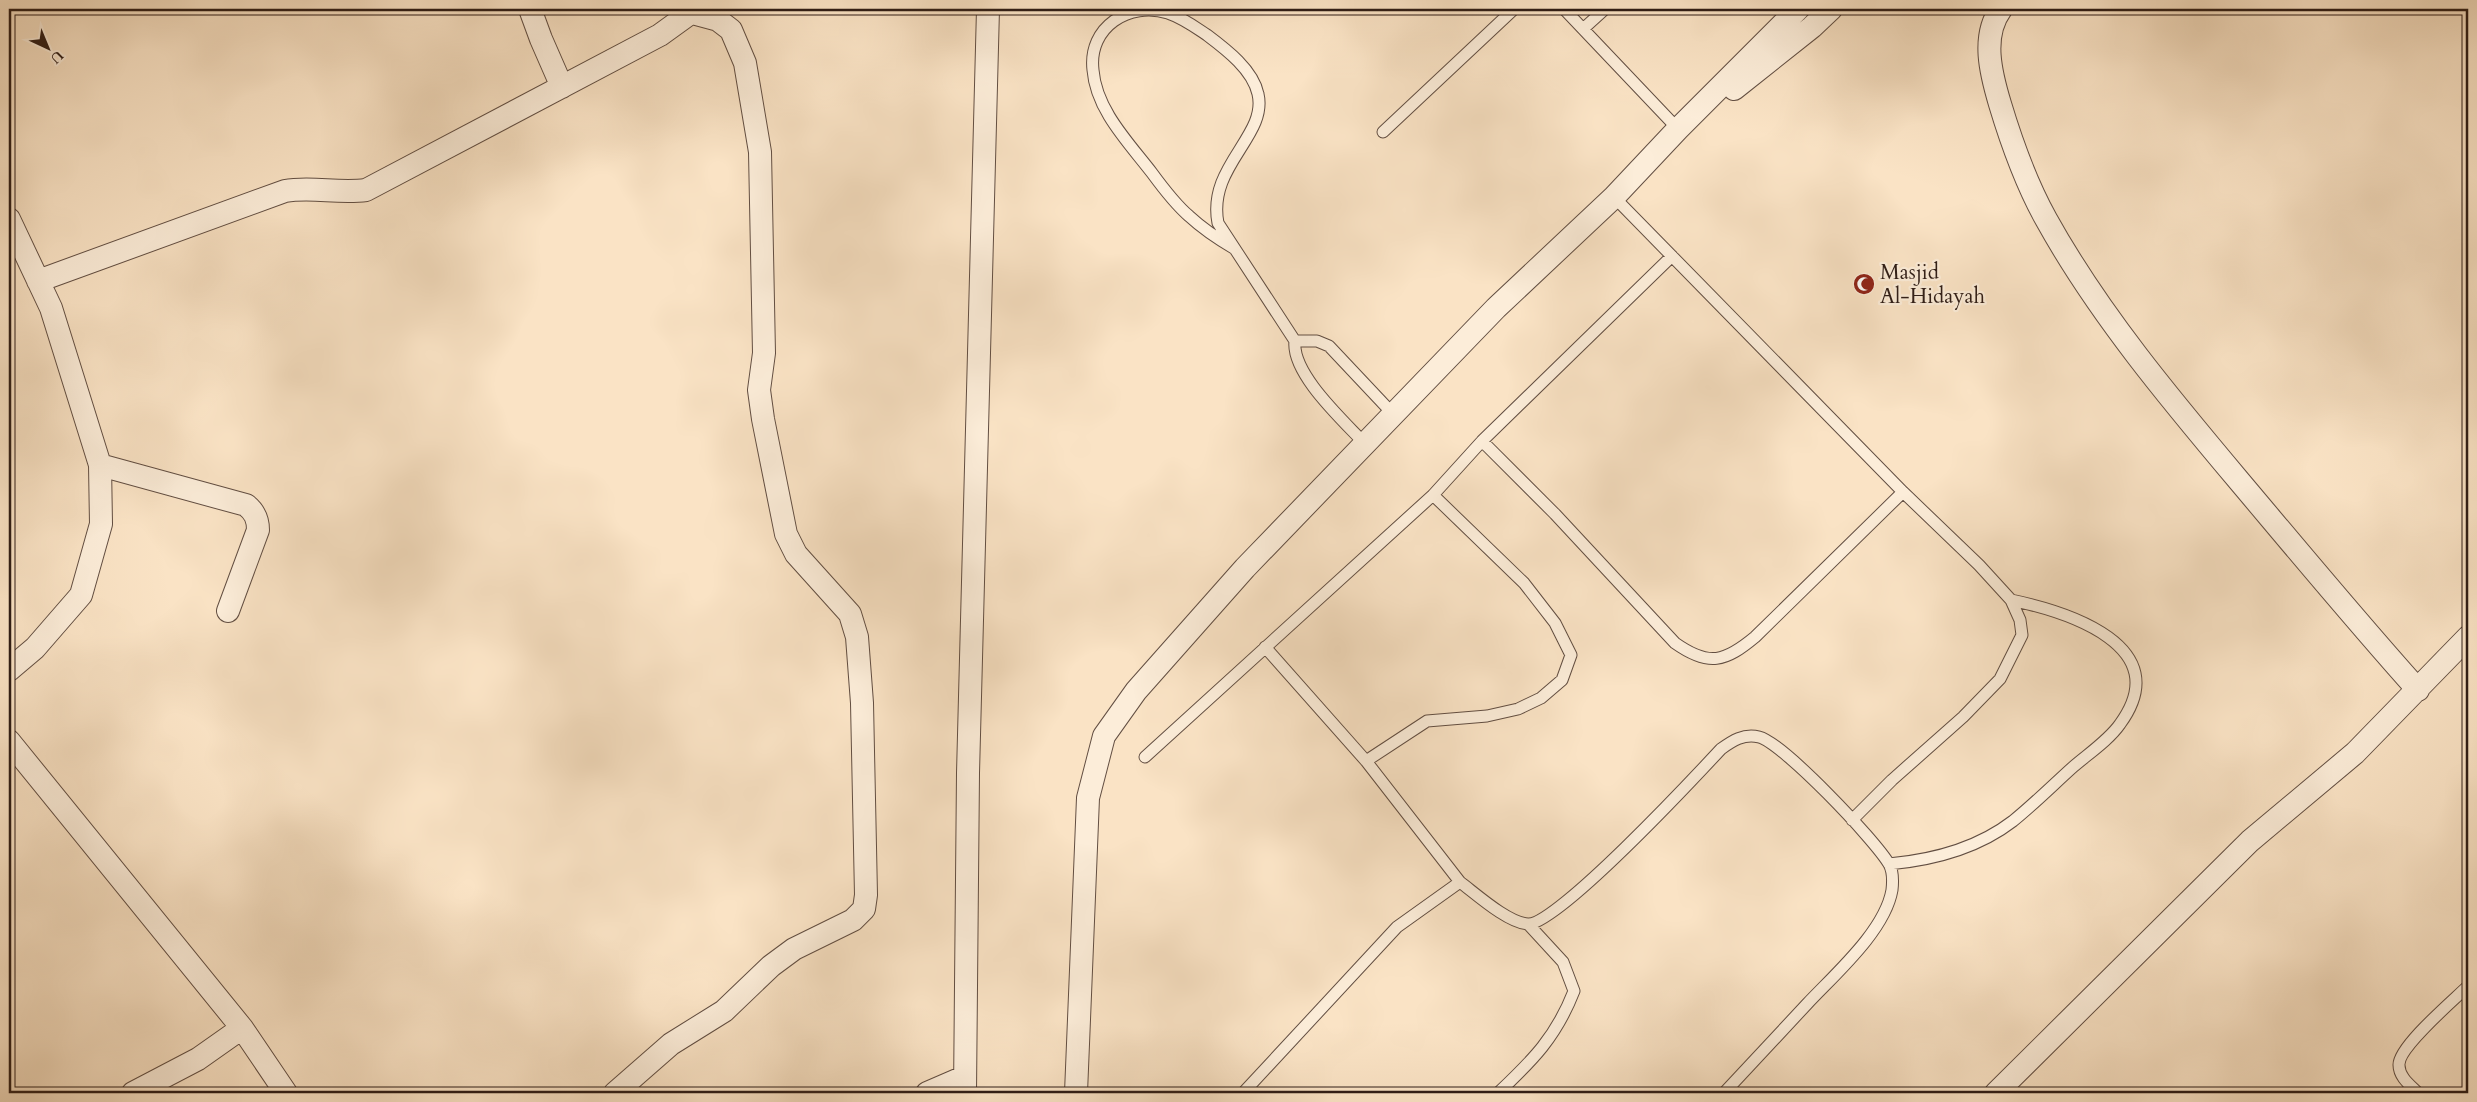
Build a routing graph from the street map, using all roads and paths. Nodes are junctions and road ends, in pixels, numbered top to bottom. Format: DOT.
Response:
graph roads {
  1 [pos="530,9"];
  2 [pos="988,9"];
  3 [pos="1514,9"];
  4 [pos="1564,9"];
  5 [pos="1606,9"];
  6 [pos="1798,9"];
  7 [pos="1831,9"];
  8 [pos="2001,9"];
  9 [pos="694,11"];
  10 [pos="1583,29"];
  11 [pos="562,87"];
  12 [pos="1708,99"];
  13 [pos="1678,129"];
  14 [pos="1383,132"];
  15 [pos="1614,197"];
  16 [pos="9,219"];
  17 [pos="1235,249"];
  18 [pos="1672,256"];
  19 [pos="38,281"];
  20 [pos="1296,341"];
  21 [pos="1394,415"];
  22 [pos="1482,441"];
  23 [pos="1366,444"];
  24 [pos="100,465"];
  25 [pos="1903,492"];
  26 [pos="1433,495"];
  27 [pos="2011,600"];
  28 [pos="228,610"];
  29 [pos="2468,637"];
  30 [pos="1265,647"];
  31 [pos="9,670"];
  32 [pos="2418,690"];
  33 [pos="9,741"];
  34 [pos="1145,757"];
  35 [pos="1366,761"];
  36 [pos="1852,820"];
  37 [pos="1889,864"];
  38 [pos="1460,882"];
  39 [pos="1528,924"];
  40 [pos="2468,986"];
  41 [pos="242,1028"];
  42 [pos="964,1085"];
  43 [pos="133,1093"];
  44 [pos="286,1093"];
  45 [pos="615,1093"];
  46 [pos="927,1093"];
  47 [pos="1076,1093"];
  48 [pos="1242,1093"];
  49 [pos="1498,1093"];
  50 [pos="1724,1093"];
  51 [pos="1996,1093"];
  52 [pos="2418,1093"];
  1 -- 11 [label="street"];
  2 -- 42 [label="street"];
  3 -- 14 [label="lane"];
  4 -- 10 [label="lane"];
  5 -- 10 [label="lane"];
  6 -- 12 [label="street"];
  7 -- 12 [label="street"];
  8 -- 32 [label="street"];
  9 -- 11 [label="street"];
  9 -- 45 [label="street"];
  10 -- 13 [label="lane"];
  11 -- 19 [label="street"];
  12 -- 13 [label="street"];
  13 -- 15 [label="street"];
  15 -- 18 [label="lane"];
  15 -- 21 [label="street"];
  16 -- 19 [label="street"];
  17 -- 17 [label="lane"];
  17 -- 20 [label="lane"];
  18 -- 22 [label="lane"];
  18 -- 25 [label="lane"];
  19 -- 24 [label="street"];
  20 -- 21 [label="lane"];
  20 -- 23 [label="lane"];
  21 -- 23 [label="street"];
  22 -- 25 [label="lane"];
  22 -- 26 [label="lane"];
  23 -- 47 [label="street"];
  24 -- 28 [label="street"];
  24 -- 31 [label="street"];
  25 -- 27 [label="lane"];
  26 -- 30 [label="lane"];
  26 -- 35 [label="lane"];
  27 -- 36 [label="lane"];
  27 -- 37 [label="lane"];
  29 -- 32 [label="street"];
  30 -- 34 [label="lane"];
  30 -- 35 [label="lane"];
  32 -- 51 [label="street"];
  33 -- 41 [label="street"];
  35 -- 38 [label="lane"];
  36 -- 37 [label="lane"];
  36 -- 39 [label="lane"];
  37 -- 50 [label="lane"];
  38 -- 39 [label="lane"];
  38 -- 48 [label="lane"];
  39 -- 49 [label="lane"];
  40 -- 52 [label="lane"];
  41 -- 43 [label="street"];
  41 -- 44 [label="street"];
  42 -- 46 [label="street"];
}
